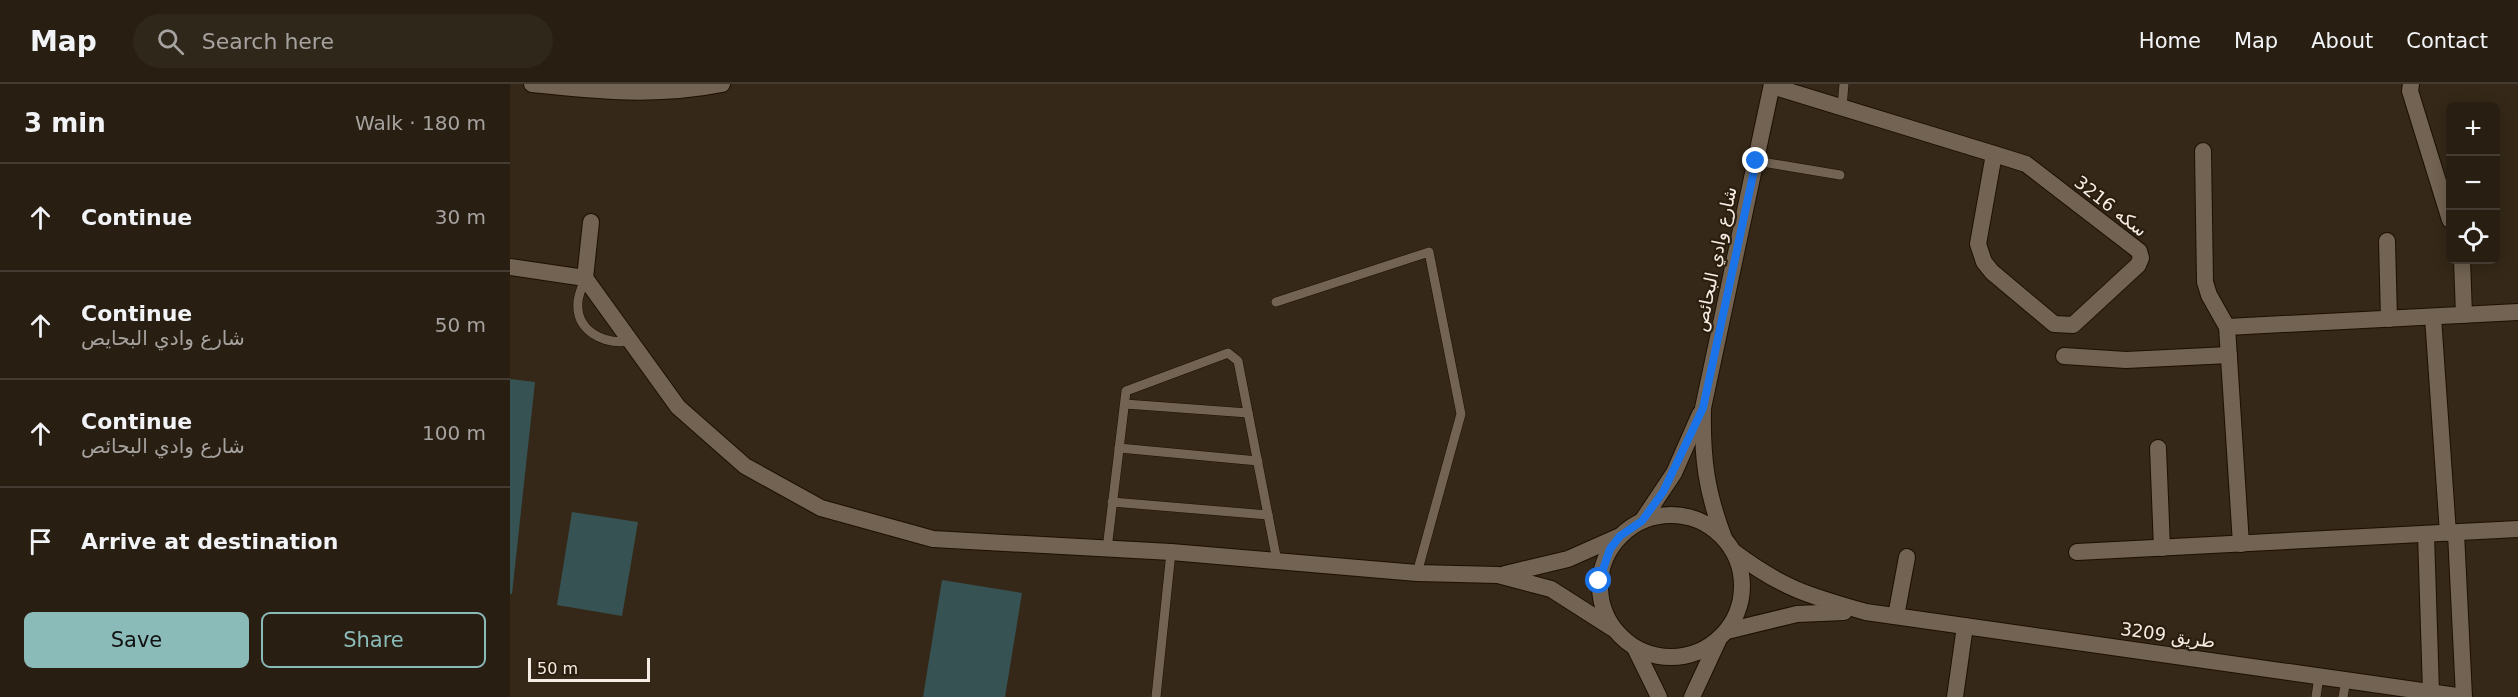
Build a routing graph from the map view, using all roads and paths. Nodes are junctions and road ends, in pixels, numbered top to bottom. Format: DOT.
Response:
graph roads {
  1 [pos="532,84"];
  2 [pos="722,84"];
  3 [pos="1844,84"];
  4 [pos="2411,84"];
  5 [pos="1772,85"];
  6 [pos="1842,107"];
  7 [pos="2203,151"];
  8 [pos="1994,154"];
  9 [pos="1756,161"];
  10 [pos="1840,175"];
  11 [pos="2448,210"];
  12 [pos="591,222"];
  13 [pos="2387,241"];
  14 [pos="2462,264"];
  15 [pos="510,267"];
  16 [pos="585,278"];
  17 [pos="1276,302"];
  18 [pos="2518,312"];
  19 [pos="2464,315"];
  20 [pos="2433,317"];
  21 [pos="2389,319"];
  22 [pos="2227,327"];
  23 [pos="630,342"];
  24 [pos="2229,355"];
  25 [pos="2064,356"];
  26 [pos="1125,404"];
  27 [pos="1703,408"];
  28 [pos="1248,413"];
  29 [pos="1119,448"];
  30 [pos="2158,448"];
  31 [pos="1258,461"];
  32 [pos="1112,502"];
  33 [pos="1268,514"];
  34 [pos="1642,521"];
  35 [pos="2518,529"];
  36 [pos="2452,533"];
  37 [pos="2426,534"];
  38 [pos="1620,536"];
  39 [pos="1724,538"];
  40 [pos="2241,544"];
  41 [pos="2162,548"];
  42 [pos="1107,549"];
  43 [pos="1171,552"];
  44 [pos="1734,552"];
  45 [pos="2076,552"];
  46 [pos="1907,557"];
  47 [pos="1277,561"];
  48 [pos="1417,573"];
  49 [pos="1498,575"];
  50 [pos="1866,612"];
  51 [pos="1896,616"];
  52 [pos="1965,626"];
  53 [pos="1612,628"];
  54 [pos="1723,635"];
  55 [pos="1635,648"];
  56 [pos="2319,676"];
  57 [pos="2345,689"];
  58 [pos="2431,692"];
  59 [pos="1156,697"];
  60 [pos="1659,697"];
  61 [pos="1692,697"];
  62 [pos="1955,697"];
  63 [pos="2316,697"];
  64 [pos="2464,697"];
  1 -- 2 [label="street"];
  3 -- 6 [label="lane"];
  4 -- 11 [label="street"];
  5 -- 6 [label="street, سكه 3216"];
  5 -- 9 [label="street, شارع وادي البحائص"];
  6 -- 8 [label="street, سكه 3216"];
  7 -- 22 [label="street"];
  8 -- 8 [label="street, سكه 3216"];
  9 -- 10 [label="lane"];
  9 -- 27 [label="street, شارع وادي البحائص"];
  12 -- 16 [label="street"];
  13 -- 21 [label="street"];
  14 -- 19 [label="street"];
  15 -- 16 [label="street"];
  16 -- 23 [label="street"];
  16 -- 23 [label="lane"];
  17 -- 48 [label="lane"];
  18 -- 19 [label="street"];
  19 -- 20 [label="street"];
  20 -- 21 [label="street"];
  20 -- 36 [label="street"];
  21 -- 22 [label="street"];
  22 -- 24 [label="street"];
  23 -- 42 [label="street"];
  24 -- 25 [label="street"];
  24 -- 40 [label="street"];
  26 -- 28 [label="lane"];
  26 -- 28 [label="lane"];
  26 -- 29 [label="lane"];
  27 -- 34 [label="street"];
  27 -- 39 [label="street"];
  28 -- 31 [label="lane"];
  29 -- 31 [label="lane"];
  29 -- 32 [label="lane"];
  30 -- 41 [label="street"];
  31 -- 33 [label="lane"];
  32 -- 33 [label="lane"];
  32 -- 42 [label="lane"];
  33 -- 47 [label="lane"];
  34 -- 38 [label="street"];
  34 -- 39 [label="street"];
  35 -- 36 [label="street"];
  36 -- 37 [label="street"];
  36 -- 64 [label="street"];
  37 -- 40 [label="street"];
  37 -- 58 [label="street"];
  38 -- 49 [label="street"];
  38 -- 53 [label="street"];
  39 -- 44 [label="street"];
  40 -- 41 [label="street"];
  41 -- 45 [label="street"];
  42 -- 43 [label="street"];
  43 -- 47 [label="street"];
  43 -- 59 [label="lane"];
  44 -- 50 [label="street"];
  44 -- 54 [label="street"];
  46 -- 51 [label="street"];
  47 -- 48 [label="street"];
  48 -- 49 [label="street"];
  49 -- 53 [label="street"];
  50 -- 51 [label="street, طريق 3209"];
  50 -- 54 [label="street"];
  51 -- 52 [label="street, طريق 3209"];
  52 -- 56 [label="street, طريق 3209"];
  52 -- 62 [label="street"];
  53 -- 55 [label="street"];
  54 -- 55 [label="street"];
  54 -- 61 [label="street"];
  55 -- 60 [label="street"];
  56 -- 57 [label="street, طريق 3209"];
  56 -- 63 [label="lane"];
  57 -- 58 [label="street, طريق 3209"];
  58 -- 64 [label="street, طريق 3209"];
}
